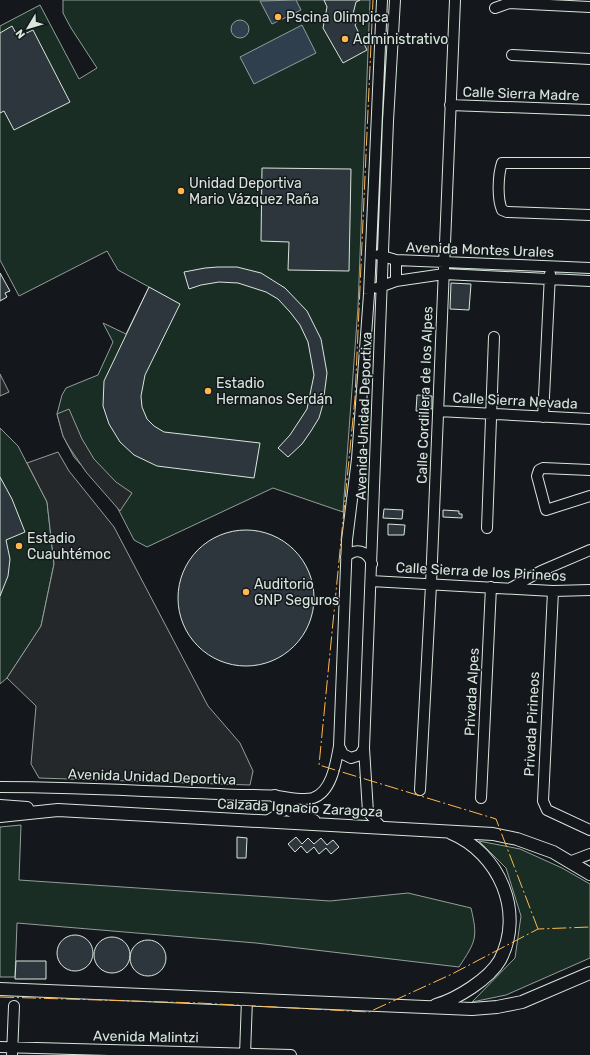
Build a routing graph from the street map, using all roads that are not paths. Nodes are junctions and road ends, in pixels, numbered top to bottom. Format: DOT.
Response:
graph roads {
  1 [pos="455,0"];
  2 [pos="382,1"];
  3 [pos="395,2"];
  4 [pos="512,2"];
  5 [pos="590,7"];
  6 [pos="495,8"];
  7 [pos="512,55"];
  8 [pos="590,59"];
  9 [pos="450,105"];
  10 [pos="590,110"];
  11 [pos="590,163"];
  12 [pos="590,216"];
  13 [pos="371,249"];
  14 [pos="384,256"];
  15 [pos="396,260"];
  16 [pos="444,263"];
  17 [pos="550,267"];
  18 [pos="590,268"];
  19 [pos="444,274"];
  20 [pos="550,279"];
  21 [pos="396,281"];
  22 [pos="590,281"];
  23 [pos="383,286"];
  24 [pos="369,294"];
  25 [pos="494,337"];
  26 [pos="438,411"];
  27 [pos="491,414"];
  28 [pos="544,418"];
  29 [pos="590,419"];
  30 [pos="590,470"];
  31 [pos="590,496"];
  32 [pos="487,528"];
  33 [pos="590,550"];
  34 [pos="346,558"];
  35 [pos="372,564"];
  36 [pos="371,581"];
  37 [pos="431,585"];
  38 [pos="491,587"];
  39 [pos="510,588"];
  40 [pos="590,590"];
  41 [pos="553,591"];
  42 [pos="340,746"];
  43 [pos="364,748"];
  44 [pos="0,787"];
  45 [pos="420,790"];
  46 [pos="275,796"];
  47 [pos="481,798"];
  48 [pos="304,799"];
  49 [pos="0,806"];
  50 [pos="288,809"];
  51 [pos="58,810"];
  52 [pos="0,816"];
  53 [pos="267,821"];
  54 [pos="329,825"];
  55 [pos="382,828"];
  56 [pos="442,830"];
  57 [pos="590,830"];
  58 [pos="590,854"];
  59 [pos="569,862"];
  60 [pos="590,874"];
  61 [pos="590,973"];
  62 [pos="0,989"];
  63 [pos="247,999"];
  64 [pos="14,1006"];
  65 [pos="432,1007"];
  66 [pos="0,1047"];
  67 [pos="12,1051"];
  68 [pos="245,1054"];
  69 [pos="291,1055"];
  1 -- 9 [label="street, Calle Cordillera de los Alpes"];
  2 -- 3 [label="street"];
  2 -- 13 [label="street, Avenida Unidad Deportiva"];
  3 -- 14 [label="street, Avenida Unidad Deportiva"];
  4 -- 5 [label="street"];
  4 -- 6 [label="street"];
  7 -- 8 [label="street"];
  9 -- 10 [label="street, Calle Sierra Madre"];
  9 -- 16 [label="street, Calle Cordillera de los Alpes"];
  11 -- 12 [label="street"];
  13 -- 14 [label="street, Avenida Montes Urales"];
  13 -- 24 [label="street, Avenida Unidad Deportiva"];
  14 -- 15 [label="street, Avenida Montes Urales"];
  14 -- 23 [label="street, Avenida Unidad Deportiva"];
  15 -- 16 [label="street, Avenida Montes Urales"];
  15 -- 21 [label="street"];
  16 -- 17 [label="street, Avenida Montes Urales"];
  16 -- 19 [label="street, Calle Cordillera de los Alpes"];
  17 -- 18 [label="street, Avenida Montes Urales"];
  17 -- 20 [label="street"];
  19 -- 20 [label="street, Avenida Montes Urales"];
  19 -- 21 [label="street, Avenida Montes Urales"];
  19 -- 26 [label="street, Calle Cordillera de los Alpes"];
  20 -- 22 [label="street, Avenida Montes Urales"];
  20 -- 28 [label="street"];
  21 -- 23 [label="street, Avenida Montes Urales"];
  23 -- 24 [label="street, Avenida Montes Urales"];
  23 -- 35 [label="street, Avenida Unidad Deportiva"];
  24 -- 34 [label="street, Avenida Unidad Deportiva"];
  25 -- 27 [label="street"];
  26 -- 27 [label="street, Calle Sierra Nevada"];
  26 -- 37 [label="street, Calle Cordillera de los Alpes"];
  27 -- 28 [label="street, Calle Sierra Nevada"];
  27 -- 32 [label="street"];
  28 -- 29 [label="street, Calle Sierra Nevada"];
  30 -- 31 [label="street"];
  33 -- 39 [label="street"];
  34 -- 35 [label="street"];
  34 -- 42 [label="street, Avenida Unidad Deportiva"];
  35 -- 36 [label="street, Avenida Unidad Deportiva"];
  36 -- 37 [label="street, Calle Sierra de los Pirineos"];
  36 -- 43 [label="street, Avenida Unidad Deportiva"];
  37 -- 38 [label="street, Calle Sierra de los Pirineos"];
  37 -- 45 [label="street, Calle Cordillera de los Alpes"];
  38 -- 39 [label="street, Calle Sierra de los Pirineos"];
  38 -- 47 [label="street, Privada Alpes"];
  39 -- 41 [label="street, Calle Sierra de los Pirineos"];
  40 -- 41 [label="street, Calle Sierra de los Pirineos"];
  41 -- 57 [label="street, Privada Pirineos"];
  42 -- 43 [label="street"];
  42 -- 48 [label="street, Avenida Unidad Deportiva"];
  43 -- 55 [label="street, Avenida Unidad Deportiva"];
  44 -- 46 [label="street, Avenida Unidad Deportiva"];
  46 -- 48 [label="street, Avenida Unidad Deportiva"];
  46 -- 50 [label="main road"];
  48 -- 50 [label="street, Avenida Unidad Deportiva"];
  49 -- 51 [label="main road"];
  50 -- 53 [label="street, Avenida Unidad Deportiva"];
  50 -- 54 [label="main road"];
  51 -- 52 [label="main road, Calzada Ignacio Zaragoza"];
  51 -- 53 [label="main road, Calzada Ignacio Zaragoza"];
  53 -- 54 [label="main road, Calzada Ignacio Zaragoza"];
  54 -- 55 [label="main road, Calzada Ignacio Zaragoza"];
  55 -- 56 [label="main road, Calzada Ignacio Zaragoza"];
  56 -- 59 [label="main road, Calzada Ignacio Zaragoza"];
  56 -- 65 [label="main road"];
  58 -- 59 [label="street"];
  59 -- 60 [label="main road, Calzada Ignacio Zaragoza"];
  61 -- 65 [label="main road"];
  62 -- 63 [label="main road"];
  63 -- 65 [label="main road"];
  63 -- 68 [label="street"];
  64 -- 67 [label="street"];
  66 -- 67 [label="street, Avenida Malintzi"];
  67 -- 68 [label="street, Avenida Malintzi"];
  68 -- 69 [label="street, Avenida Malintzi"];
}
